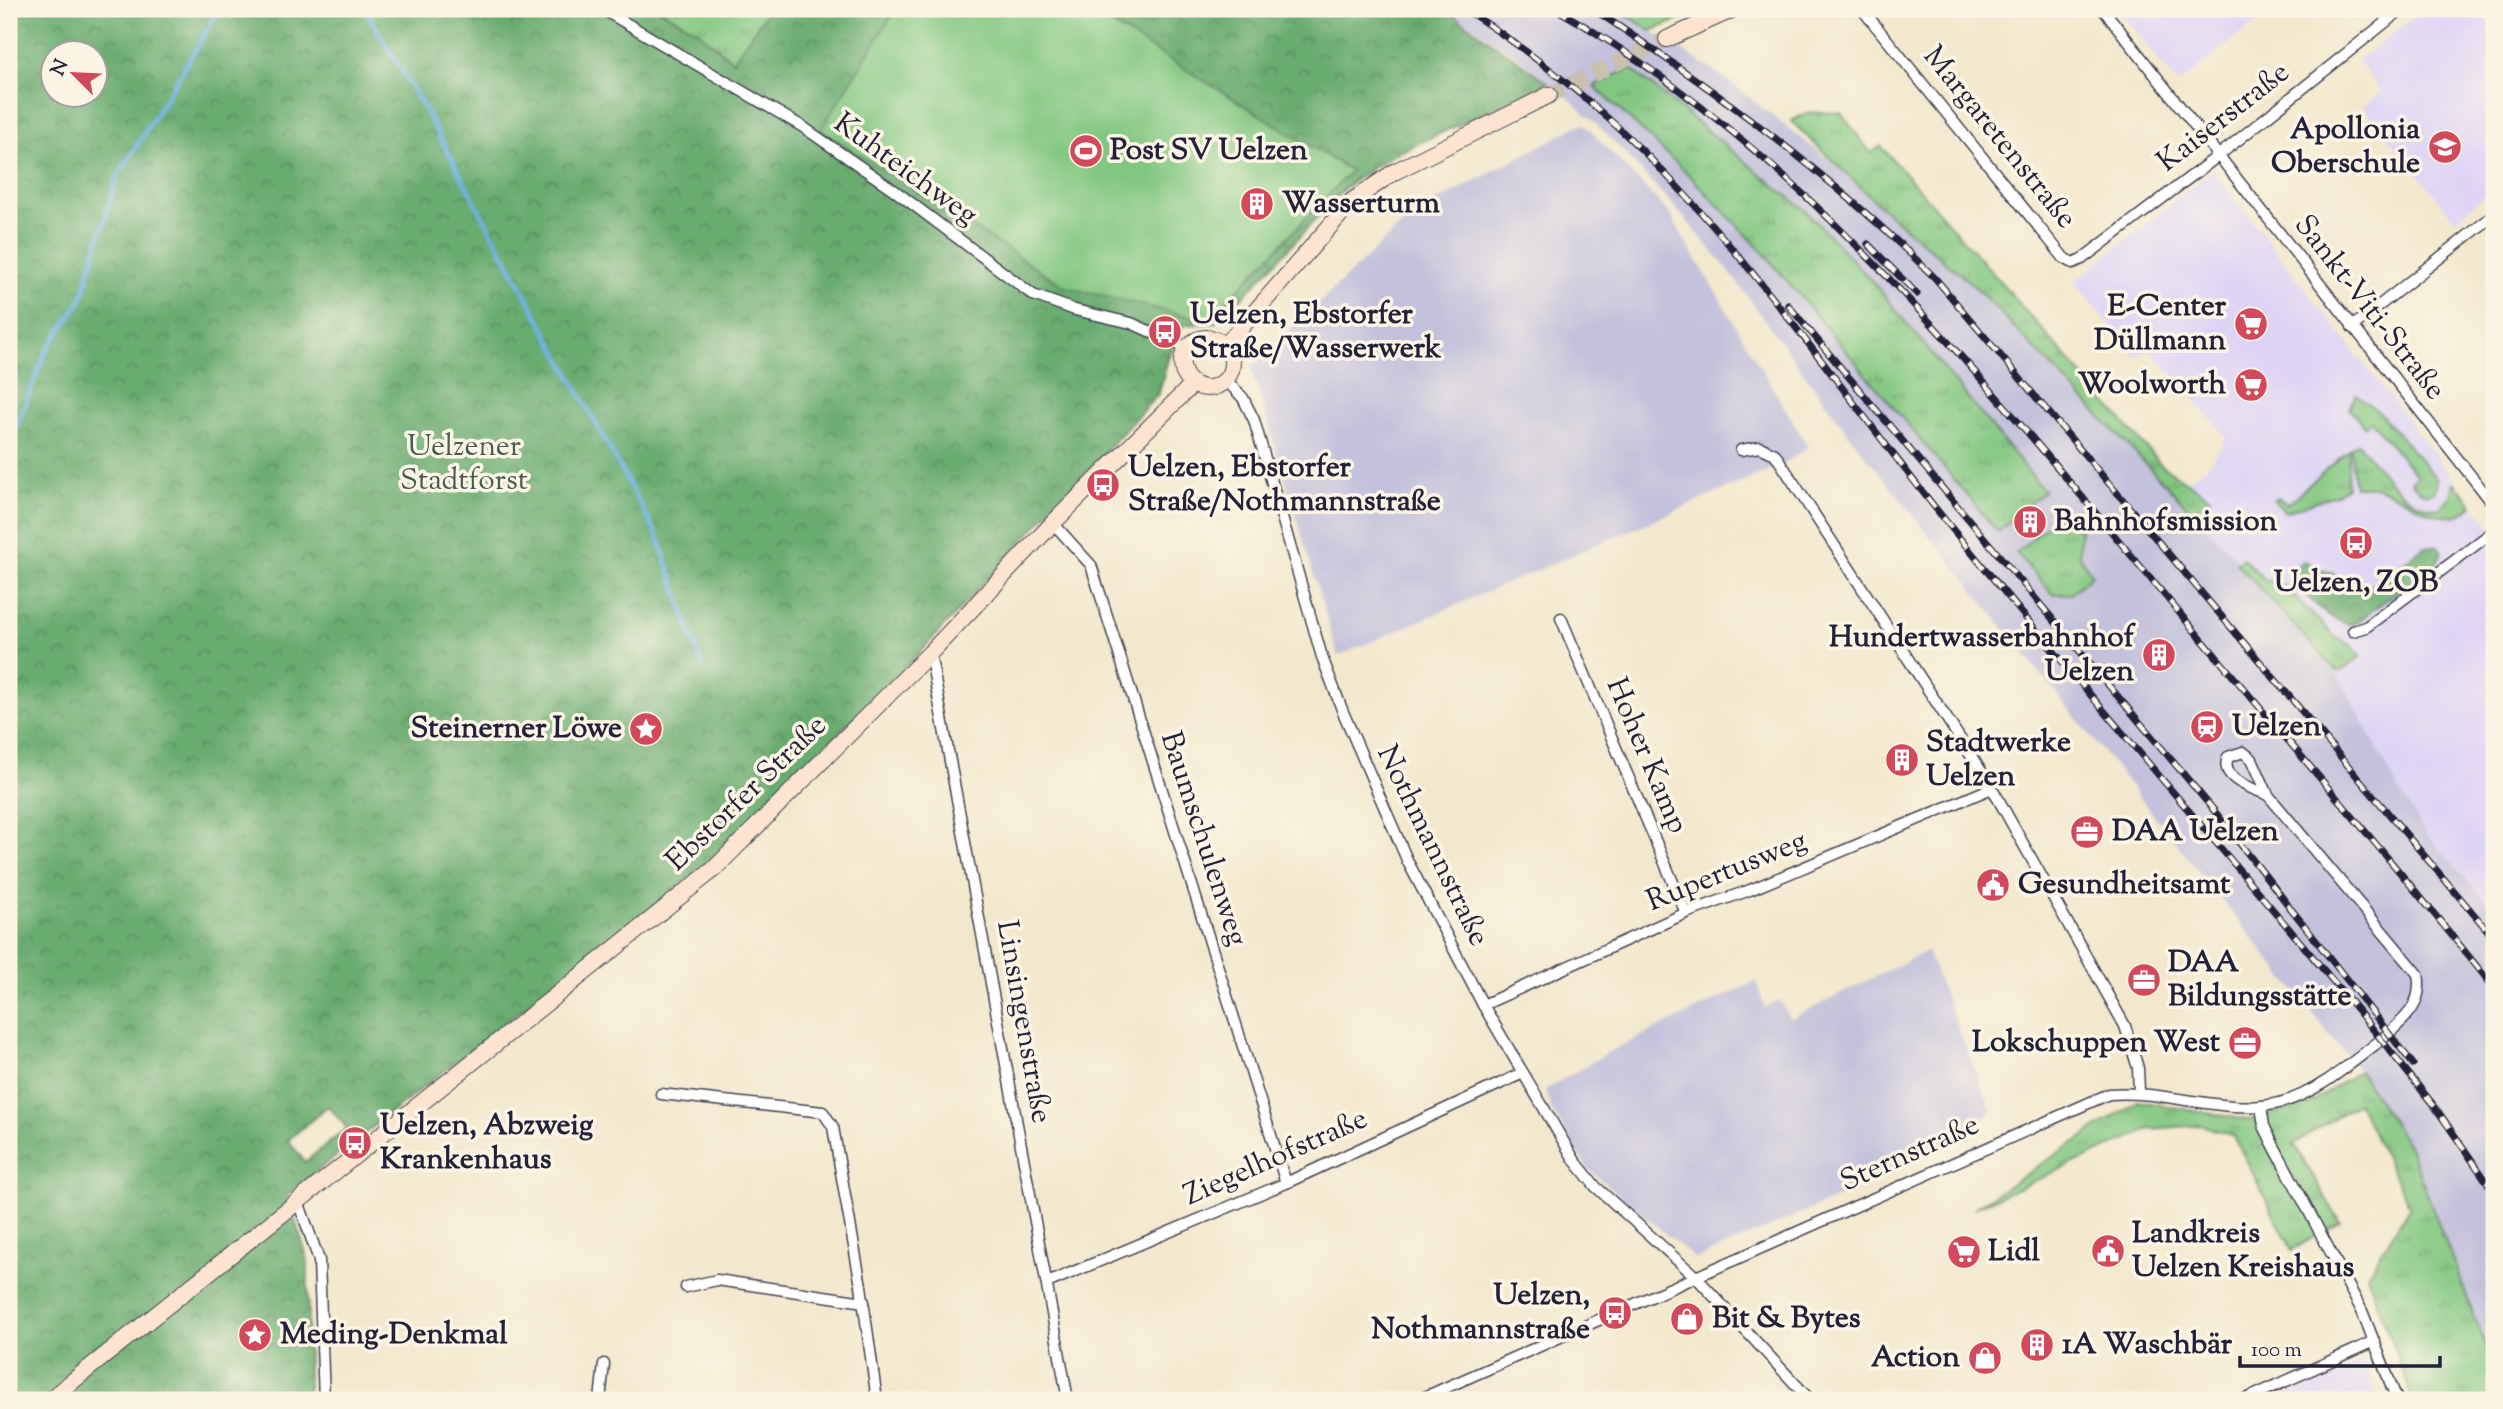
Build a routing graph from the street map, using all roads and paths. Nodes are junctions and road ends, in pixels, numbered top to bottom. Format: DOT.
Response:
graph roads {
  1 [pos="602,9"];
  2 [pos="1734,9"];
  3 [pos="1862,9"];
  4 [pos="2103,9"];
  5 [pos="2402,9"];
  6 [pos="1667,39"];
  7 [pos="1549,95"];
  8 [pos="2218,156"];
  9 [pos="2494,215"];
  10 [pos="2073,263"];
  11 [pos="2352,327"];
  12 [pos="1225,345"];
  13 [pos="1187,348"];
  14 [pos="1226,380"];
  15 [pos="1193,384"];
  16 [pos="1741,450"];
  17 [pos="2494,505"];
  18 [pos="1053,523"];
  19 [pos="2494,531"];
  20 [pos="1561,618"];
  21 [pos="2353,631"];
  22 [pos="930,653"];
  23 [pos="1992,788"];
  24 [pos="2268,795"];
  25 [pos="1686,913"];
  26 [pos="1483,1004"];
  27 [pos="1523,1073"];
  28 [pos="2139,1091"];
  29 [pos="661,1094"];
  30 [pos="2260,1106"];
  31 [pos="1286,1182"];
  32 [pos="298,1201"];
  33 [pos="1696,1277"];
  34 [pos="1047,1283"];
  35 [pos="685,1287"];
  36 [pos="864,1302"];
  37 [pos="2375,1341"];
  38 [pos="604,1364"];
  39 [pos="49,1400"];
  40 [pos="324,1400"];
  41 [pos="600,1400"];
  42 [pos="877,1400"];
  43 [pos="1068,1400"];
  44 [pos="1418,1400"];
  45 [pos="1810,1400"];
  46 [pos="2244,1400"];
  47 [pos="2398,1400"];
  1 -- 13 [label="street, Kuhteichweg"];
  2 -- 6 [label="main road"];
  3 -- 10 [label="street, Margaretenstraße"];
  4 -- 8 [label="street, Sankt-Viti-Straße"];
  5 -- 8 [label="street, Kaiserstraße"];
  7 -- 12 [label="main road"];
  8 -- 10 [label="street, Kaiserstraße"];
  8 -- 11 [label="street, Sankt-Viti-Straße"];
  9 -- 11 [label="street"];
  11 -- 17 [label="street, Sankt-Viti-Straße"];
  12 -- 13 [label="main road"];
  12 -- 14 [label="main road"];
  13 -- 15 [label="main road"];
  14 -- 15 [label="main road"];
  14 -- 26 [label="street, Nothmannstraße"];
  15 -- 18 [label="main road, Ebstorfer Straße"];
  16 -- 23 [label="street"];
  18 -- 22 [label="main road, Ebstorfer Straße"];
  18 -- 31 [label="street, Baumschulenweg"];
  19 -- 21 [label="street"];
  20 -- 25 [label="street, Hoher Kamp"];
  22 -- 32 [label="main road, Ebstorfer Straße"];
  22 -- 34 [label="street, Linsingenstraße"];
  23 -- 25 [label="street, Rupertusweg"];
  23 -- 28 [label="street"];
  24 -- 30 [label="street, Sternstraße"];
  25 -- 26 [label="street, Rupertusweg"];
  26 -- 27 [label="street, Nothmannstraße"];
  27 -- 31 [label="street, Ziegelhofstraße"];
  27 -- 33 [label="street, Nothmannstraße"];
  28 -- 30 [label="street, Sternstraße"];
  28 -- 33 [label="street, Sternstraße"];
  29 -- 36 [label="street"];
  30 -- 37 [label="street"];
  31 -- 34 [label="street, Ziegelhofstraße"];
  32 -- 39 [label="main road, Ebstorfer Straße"];
  32 -- 40 [label="street"];
  33 -- 44 [label="street, Sternstraße"];
  33 -- 45 [label="street, Nothmannstraße"];
  34 -- 43 [label="street, Linsingenstraße"];
  35 -- 36 [label="street"];
  36 -- 42 [label="street"];
  37 -- 46 [label="street"];
  37 -- 47 [label="street"];
  38 -- 41 [label="street"];
}
